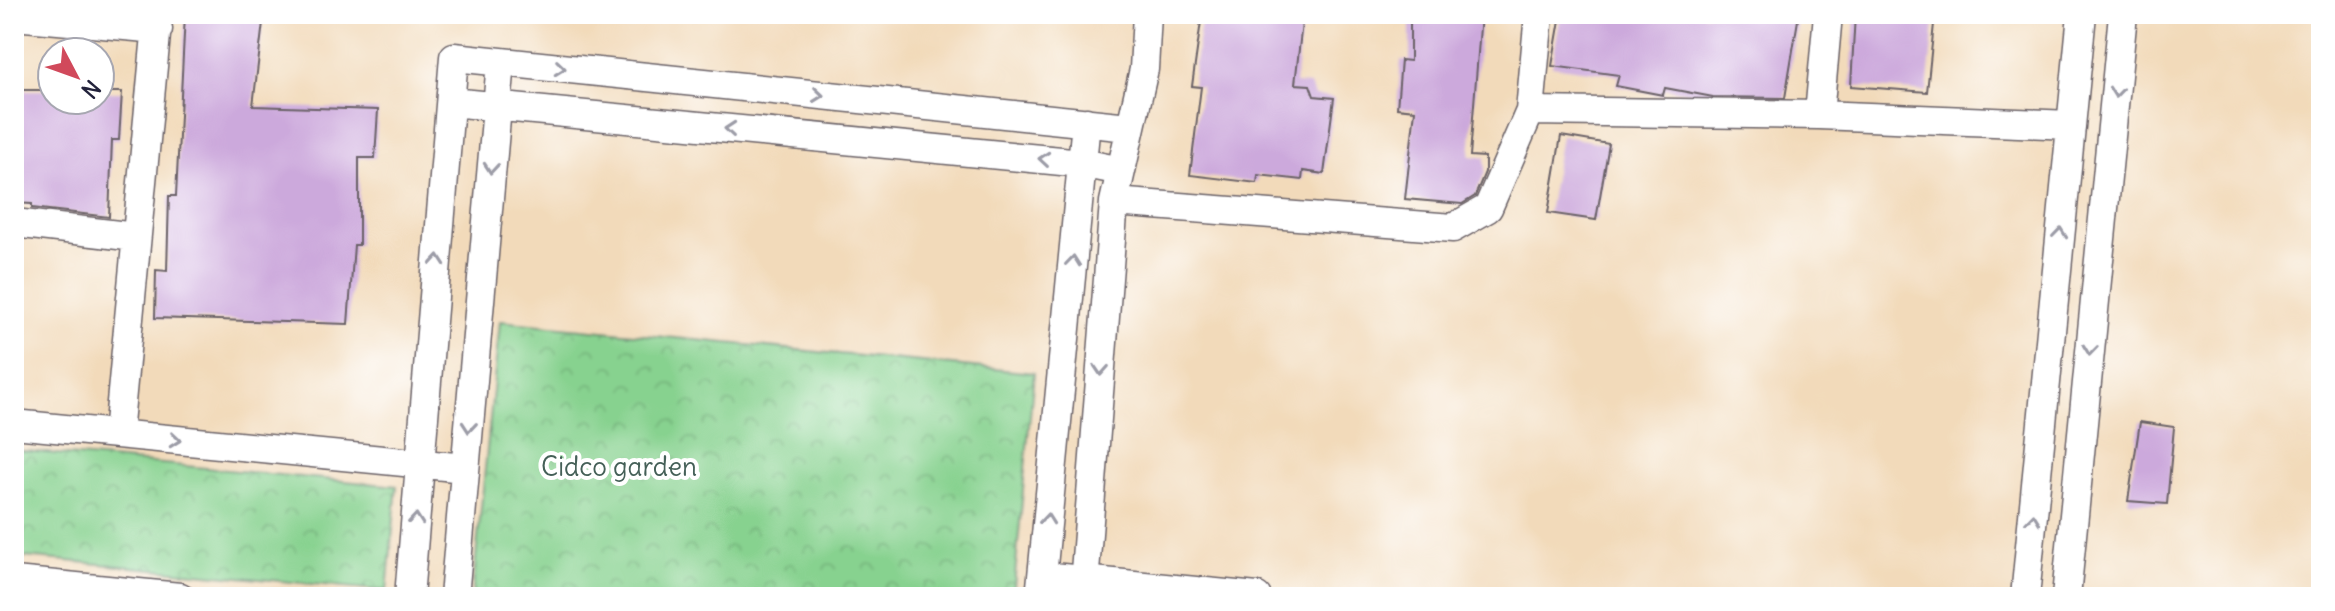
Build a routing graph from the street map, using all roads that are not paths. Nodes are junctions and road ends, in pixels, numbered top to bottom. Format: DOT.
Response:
graph roads {
  1 [pos="1147,14"];
  2 [pos="1539,14"];
  3 [pos="1828,14"];
  4 [pos="2082,14"];
  5 [pos="2123,14"];
  6 [pos="14,16"];
  7 [pos="158,21"];
  8 [pos="501,62"];
  9 [pos="451,102"];
  10 [pos="497,107"];
  11 [pos="1530,111"];
  12 [pos="1819,115"];
  13 [pos="1086,122"];
  14 [pos="2071,125"];
  15 [pos="1129,127"];
  16 [pos="1082,163"];
  17 [pos="1121,171"];
  18 [pos="1114,202"];
  19 [pos="14,223"];
  20 [pos="136,237"];
  21 [pos="2055,291"];
  22 [pos="2096,297"];
  23 [pos="14,424"];
  24 [pos="118,434"];
  25 [pos="421,463"];
  26 [pos="465,468"];
  27 [pos="14,581"];
  28 [pos="1041,586"];
  29 [pos="1083,588"];
  30 [pos="180,597"];
  31 [pos="409,597"];
  32 [pos="454,597"];
  33 [pos="1257,597"];
  34 [pos="2025,597"];
  35 [pos="2066,597"];
  1 -- 15 [label="street"];
  2 -- 11 [label="street"];
  3 -- 12 [label="street"];
  4 -- 14 [label="street"];
  5 -- 22 [label="street, one-way"];
  6 -- 7 [label="street"];
  7 -- 20 [label="street"];
  8 -- 9 [label="street"];
  8 -- 10 [label="street"];
  8 -- 13 [label="street, one-way"];
  9 -- 10 [label="street"];
  25 -- 9 [label="street, one-way"];
  16 -- 10 [label="street, one-way"];
  10 -- 26 [label="street, one-way"];
  11 -- 12 [label="street"];
  11 -- 18 [label="street"];
  12 -- 14 [label="street"];
  13 -- 15 [label="street"];
  13 -- 16 [label="street"];
  21 -- 14 [label="street, one-way"];
  15 -- 17 [label="street"];
  16 -- 17 [label="street"];
  28 -- 16 [label="street, one-way"];
  17 -- 18 [label="street"];
  18 -- 29 [label="street, one-way"];
  19 -- 20 [label="street"];
  20 -- 24 [label="street"];
  21 -- 22 [label="street"];
  34 -- 21 [label="street, one-way"];
  22 -- 35 [label="street, one-way"];
  23 -- 24 [label="street"];
  24 -- 25 [label="street, one-way"];
  25 -- 26 [label="street"];
  31 -- 25 [label="street, one-way"];
  26 -- 32 [label="street"];
  27 -- 30 [label="street"];
  28 -- 29 [label="street"];
  29 -- 33 [label="street"];
}
